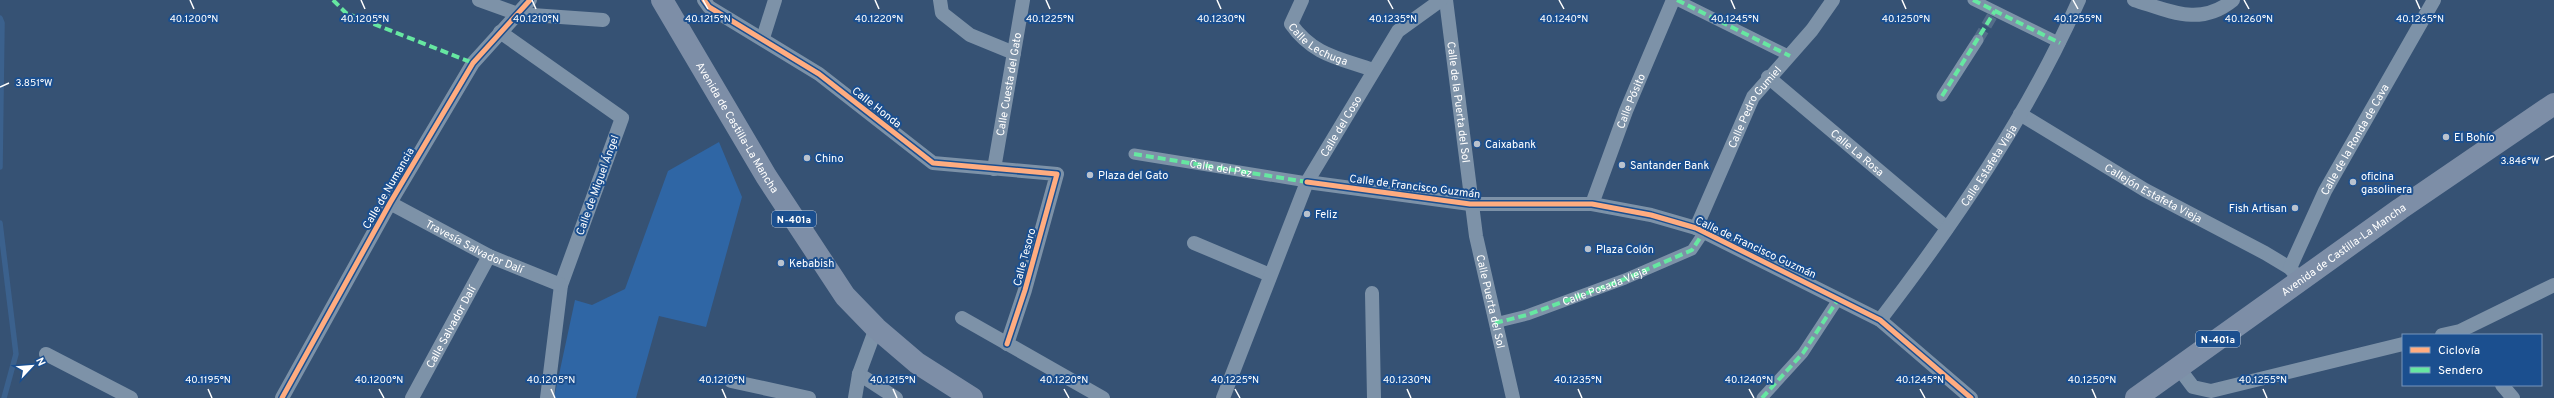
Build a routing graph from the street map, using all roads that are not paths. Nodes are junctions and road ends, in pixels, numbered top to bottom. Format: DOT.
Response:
graph roads {
  1 [pos="479,0"];
  2 [pos="530,0"];
  3 [pos="662,0"];
  4 [pos="704,0"];
  5 [pos="775,0"];
  6 [pos="940,0"];
  7 [pos="1023,0"];
  8 [pos="1302,0"];
  9 [pos="1441,0"];
  10 [pos="1446,0"];
  11 [pos="1673,0"];
  12 [pos="1677,0"];
  13 [pos="1833,0"];
  14 [pos="1973,0"];
  15 [pos="2079,0"];
  16 [pos="2134,0"];
  17 [pos="2233,0"];
  18 [pos="2434,0"];
  19 [pos="518,14"];
  20 [pos="603,20"];
  21 [pos="500,32"];
  22 [pos="763,38"];
  23 [pos="1978,40"];
  24 [pos="2060,43"];
  25 [pos="1014,53"];
  26 [pos="1790,56"];
  27 [pos="1374,70"];
  28 [pos="1768,77"];
  29 [pos="1942,96"];
  30 [pos="2554,104"];
  31 [pos="2020,114"];
  32 [pos="1134,154"];
  33 [pos="994,169"];
  34 [pos="1057,174"];
  35 [pos="1307,182"];
  36 [pos="390,203"];
  37 [pos="1470,204"];
  38 [pos="1592,204"];
  39 [pos="1947,228"];
  40 [pos="1700,230"];
  41 [pos="1194,243"];
  42 [pos="489,256"];
  43 [pos="2295,274"];
  44 [pos="1270,275"];
  45 [pos="2554,284"];
  46 [pos="561,285"];
  47 [pos="1372,293"];
  48 [pos="1839,298"];
  49 [pos="962,318"];
  50 [pos="1880,320"];
  51 [pos="1495,323"];
  52 [pos="876,328"];
  53 [pos="2461,333"];
  54 [pos="1007,344"];
  55 [pos="2402,344"];
  56 [pos="46,354"];
  57 [pos="2178,367"];
  58 [pos="859,374"];
  59 [pos="731,381"];
  60 [pos="2503,386"];
  61 [pos="131,398"];
  62 [pos="282,398"];
  63 [pos="412,398"];
  64 [pos="547,398"];
  65 [pos="809,398"];
  66 [pos="855,398"];
  67 [pos="896,398"];
  68 [pos="972,398"];
  69 [pos="1103,398"];
  70 [pos="1223,398"];
  71 [pos="1374,398"];
  72 [pos="1512,398"];
  73 [pos="1762,398"];
  74 [pos="1971,398"];
  75 [pos="2136,398"];
  76 [pos="2513,398"];
  1 -- 19 [label="street"];
  2 -- 19 [label="street, Calle de Numancia"];
  3 -- 52 [label="main road, Avenida de Castilla-La Mancha / N-401a"];
  4 -- 22 [label="street, Calle Honda"];
  5 -- 22 [label="street"];
  6 -- 25 [label="street"];
  7 -- 25 [label="street, Calle Cuesta del Gato"];
  8 -- 27 [label="street, Calle Lechuga"];
  9 -- 27 [label="street, Calle del Coso"];
  10 -- 37 [label="street, Calle de la Puerta del Sol"];
  11 -- 38 [label="street, Calle Pósito"];
  12 -- 26 [label="street"];
  13 -- 26 [label="street, Calle Pedro Gumiel"];
  14 -- 24 [label="street"];
  15 -- 24 [label="street, Calle Estafeta Vieja"];
  16 -- 17 [label="street"];
  18 -- 43 [label="street, Calle de la Ronda de Cava"];
  19 -- 20 [label="street"];
  19 -- 21 [label="street, Calle de Numancia"];
  21 -- 36 [label="street, Calle de Numancia"];
  21 -- 46 [label="street, Calle de Miguel Ángel"];
  22 -- 33 [label="street, Calle Honda"];
  23 -- 29 [label="street"];
  24 -- 31 [label="street, Calle Estafeta Vieja"];
  25 -- 33 [label="street, Calle Cuesta del Gato"];
  26 -- 28 [label="street, Calle Pedro Gumiel"];
  27 -- 35 [label="street, Calle del Coso"];
  28 -- 39 [label="street, Calle La Rosa"];
  28 -- 40 [label="street, Calle Pedro Gumiel"];
  30 -- 43 [label="main road, Avenida de Castilla-La Mancha / N-401a"];
  31 -- 39 [label="street, Calle Estafeta Vieja"];
  31 -- 43 [label="street, Callejón Estafeta Vieja"];
  32 -- 35 [label="street, Calle del Pez"];
  33 -- 34 [label="street, Calle Honda"];
  34 -- 54 [label="street, Calle Tesoro"];
  35 -- 37 [label="street, Calle de Francisco Guzmán"];
  35 -- 44 [label="street, Calle del Coso"];
  36 -- 42 [label="street, Travesía Salvador Dalí"];
  36 -- 62 [label="street, Calle de Numancia"];
  37 -- 38 [label="street, Calle de Francisco Guzmán"];
  37 -- 51 [label="street, Calle Puerta del Sol"];
  38 -- 40 [label="street, Calle de Francisco Guzmán"];
  39 -- 50 [label="street, Calle Estafeta Vieja"];
  40 -- 48 [label="street, Calle de Francisco Guzmán"];
  40 -- 51 [label="street, Calle Posada Vieja"];
  41 -- 44 [label="street"];
  42 -- 46 [label="street, Travesía Salvador Dalí"];
  42 -- 63 [label="street, Calle Salvador Dalí"];
  43 -- 57 [label="main road, Avenida de Castilla-La Mancha / N-401a"];
  44 -- 70 [label="street, Calle del Coso"];
  45 -- 53 [label="street"];
  46 -- 64 [label="street, Calle de Miguel Ángel"];
  47 -- 71 [label="street"];
  48 -- 50 [label="street, Calle de Francisco Guzmán"];
  48 -- 73 [label="street"];
  49 -- 54 [label="street"];
  50 -- 74 [label="street, Calle de Francisco Guzmán"];
  51 -- 72 [label="street, Calle Puerta del Sol"];
  52 -- 58 [label="street"];
  52 -- 68 [label="main road, Avenida de Castilla-La Mancha / N-401a"];
  54 -- 69 [label="street"];
  55 -- 57 [label="street"];
  56 -- 61 [label="street"];
  57 -- 75 [label="main road, Avenida de Castilla-La Mancha / N-401a"];
  58 -- 66 [label="street"];
  58 -- 67 [label="street"];
  59 -- 65 [label="street"];
  60 -- 76 [label="street"];
}
